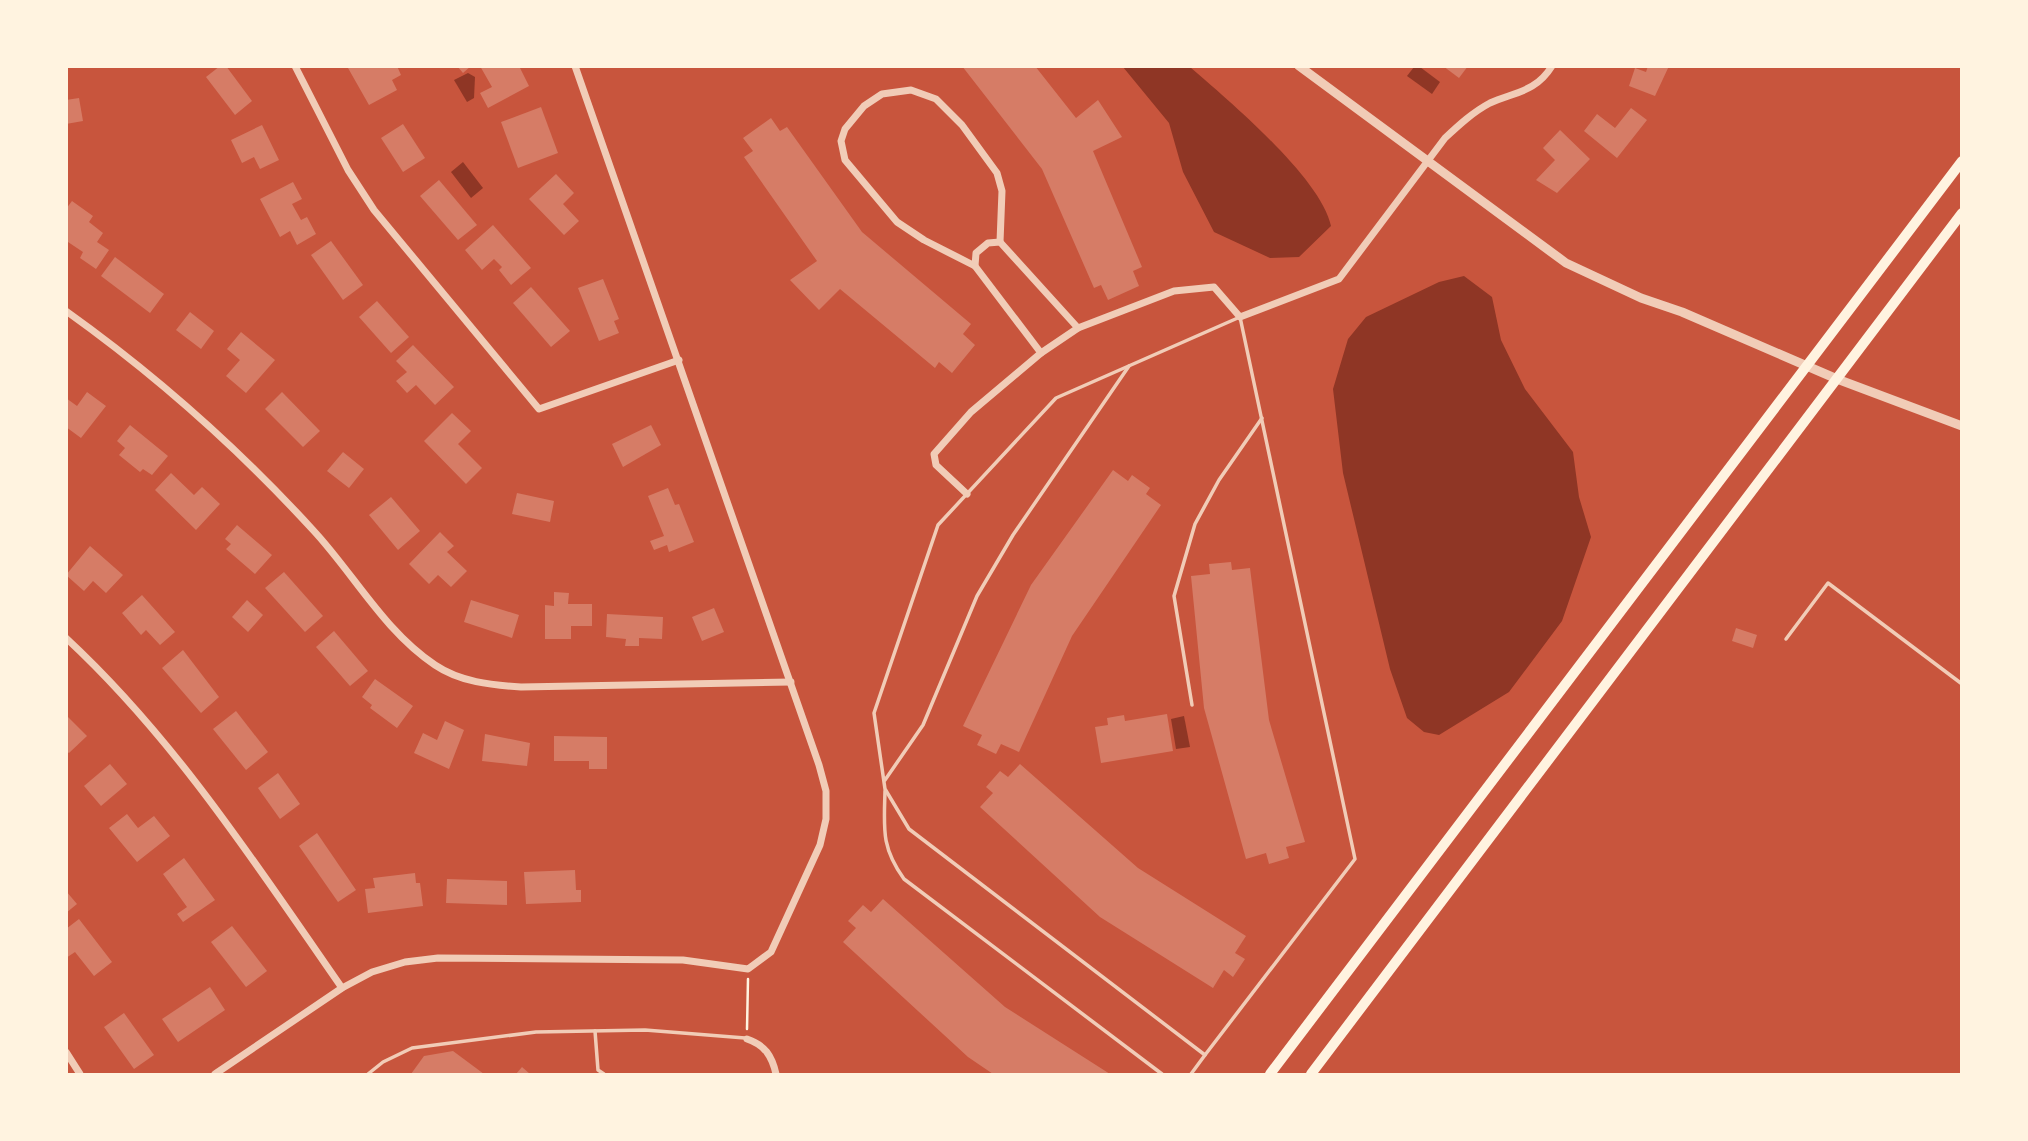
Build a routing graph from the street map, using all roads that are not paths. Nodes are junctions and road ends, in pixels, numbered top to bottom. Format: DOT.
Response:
graph roads {
  1 [pos="295,66"];
  2 [pos="575,66"];
  3 [pos="1299,66"];
  4 [pos="1552,66"];
  5 [pos="1428,161"];
  6 [pos="1962,161"];
  7 [pos="1962,213"];
  8 [pos="1000,242"];
  9 [pos="975,266"];
  10 [pos="66,311"];
  11 [pos="1240,317"];
  12 [pos="1078,328"];
  13 [pos="1041,353"];
  14 [pos="679,360"];
  15 [pos="1805,365"];
  16 [pos="1129,366"];
  17 [pos="1837,379"];
  18 [pos="1262,418"];
  19 [pos="1962,426"];
  20 [pos="967,494"];
  21 [pos="66,638"];
  22 [pos="1786,639"];
  23 [pos="791,682"];
  24 [pos="1962,684"];
  25 [pos="1192,705"];
  26 [pos="884,782"];
  27 [pos="885,789"];
  28 [pos="342,988"];
  29 [pos="595,1031"];
  30 [pos="747,1039"];
  31 [pos="66,1052"];
  32 [pos="1205,1055"];
  33 [pos="80,1074"];
  34 [pos="215,1074"];
  35 [pos="368,1074"];
  36 [pos="604,1074"];
  37 [pos="776,1074"];
  38 [pos="1162,1074"];
  39 [pos="1191,1074"];
  40 [pos="1270,1074"];
  41 [pos="1311,1074"];
  1 -- 14 [label="street"];
  2 -- 14 [label="street"];
  3 -- 5 [label="street"];
  4 -- 5 [label="street"];
  5 -- 11 [label="street"];
  5 -- 15 [label="street"];
  6 -- 15 [label="main road"];
  7 -- 17 [label="main road"];
  8 -- 9 [label="street"];
  8 -- 9 [label="street"];
  8 -- 12 [label="street"];
  9 -- 13 [label="street"];
  10 -- 23 [label="street"];
  11 -- 12 [label="street"];
  11 -- 16 [label="lane"];
  11 -- 18 [label="lane"];
  12 -- 13 [label="street"];
  13 -- 20 [label="street"];
  14 -- 23 [label="street"];
  15 -- 17 [label="street"];
  15 -- 40 [label="main road"];
  16 -- 20 [label="lane"];
  16 -- 26 [label="lane"];
  17 -- 19 [label="street"];
  17 -- 41 [label="main road"];
  18 -- 25 [label="lane"];
  18 -- 32 [label="lane"];
  20 -- 26 [label="lane"];
  21 -- 28 [label="street"];
  22 -- 24 [label="lane"];
  23 -- 28 [label="street"];
  26 -- 27 [label="lane"];
  27 -- 32 [label="lane"];
  27 -- 38 [label="lane"];
  28 -- 34 [label="street"];
  29 -- 30 [label="lane"];
  29 -- 35 [label="lane"];
  29 -- 36 [label="lane"];
  30 -- 37 [label="street"];
  31 -- 33 [label="street"];
  32 -- 39 [label="lane"];
}
